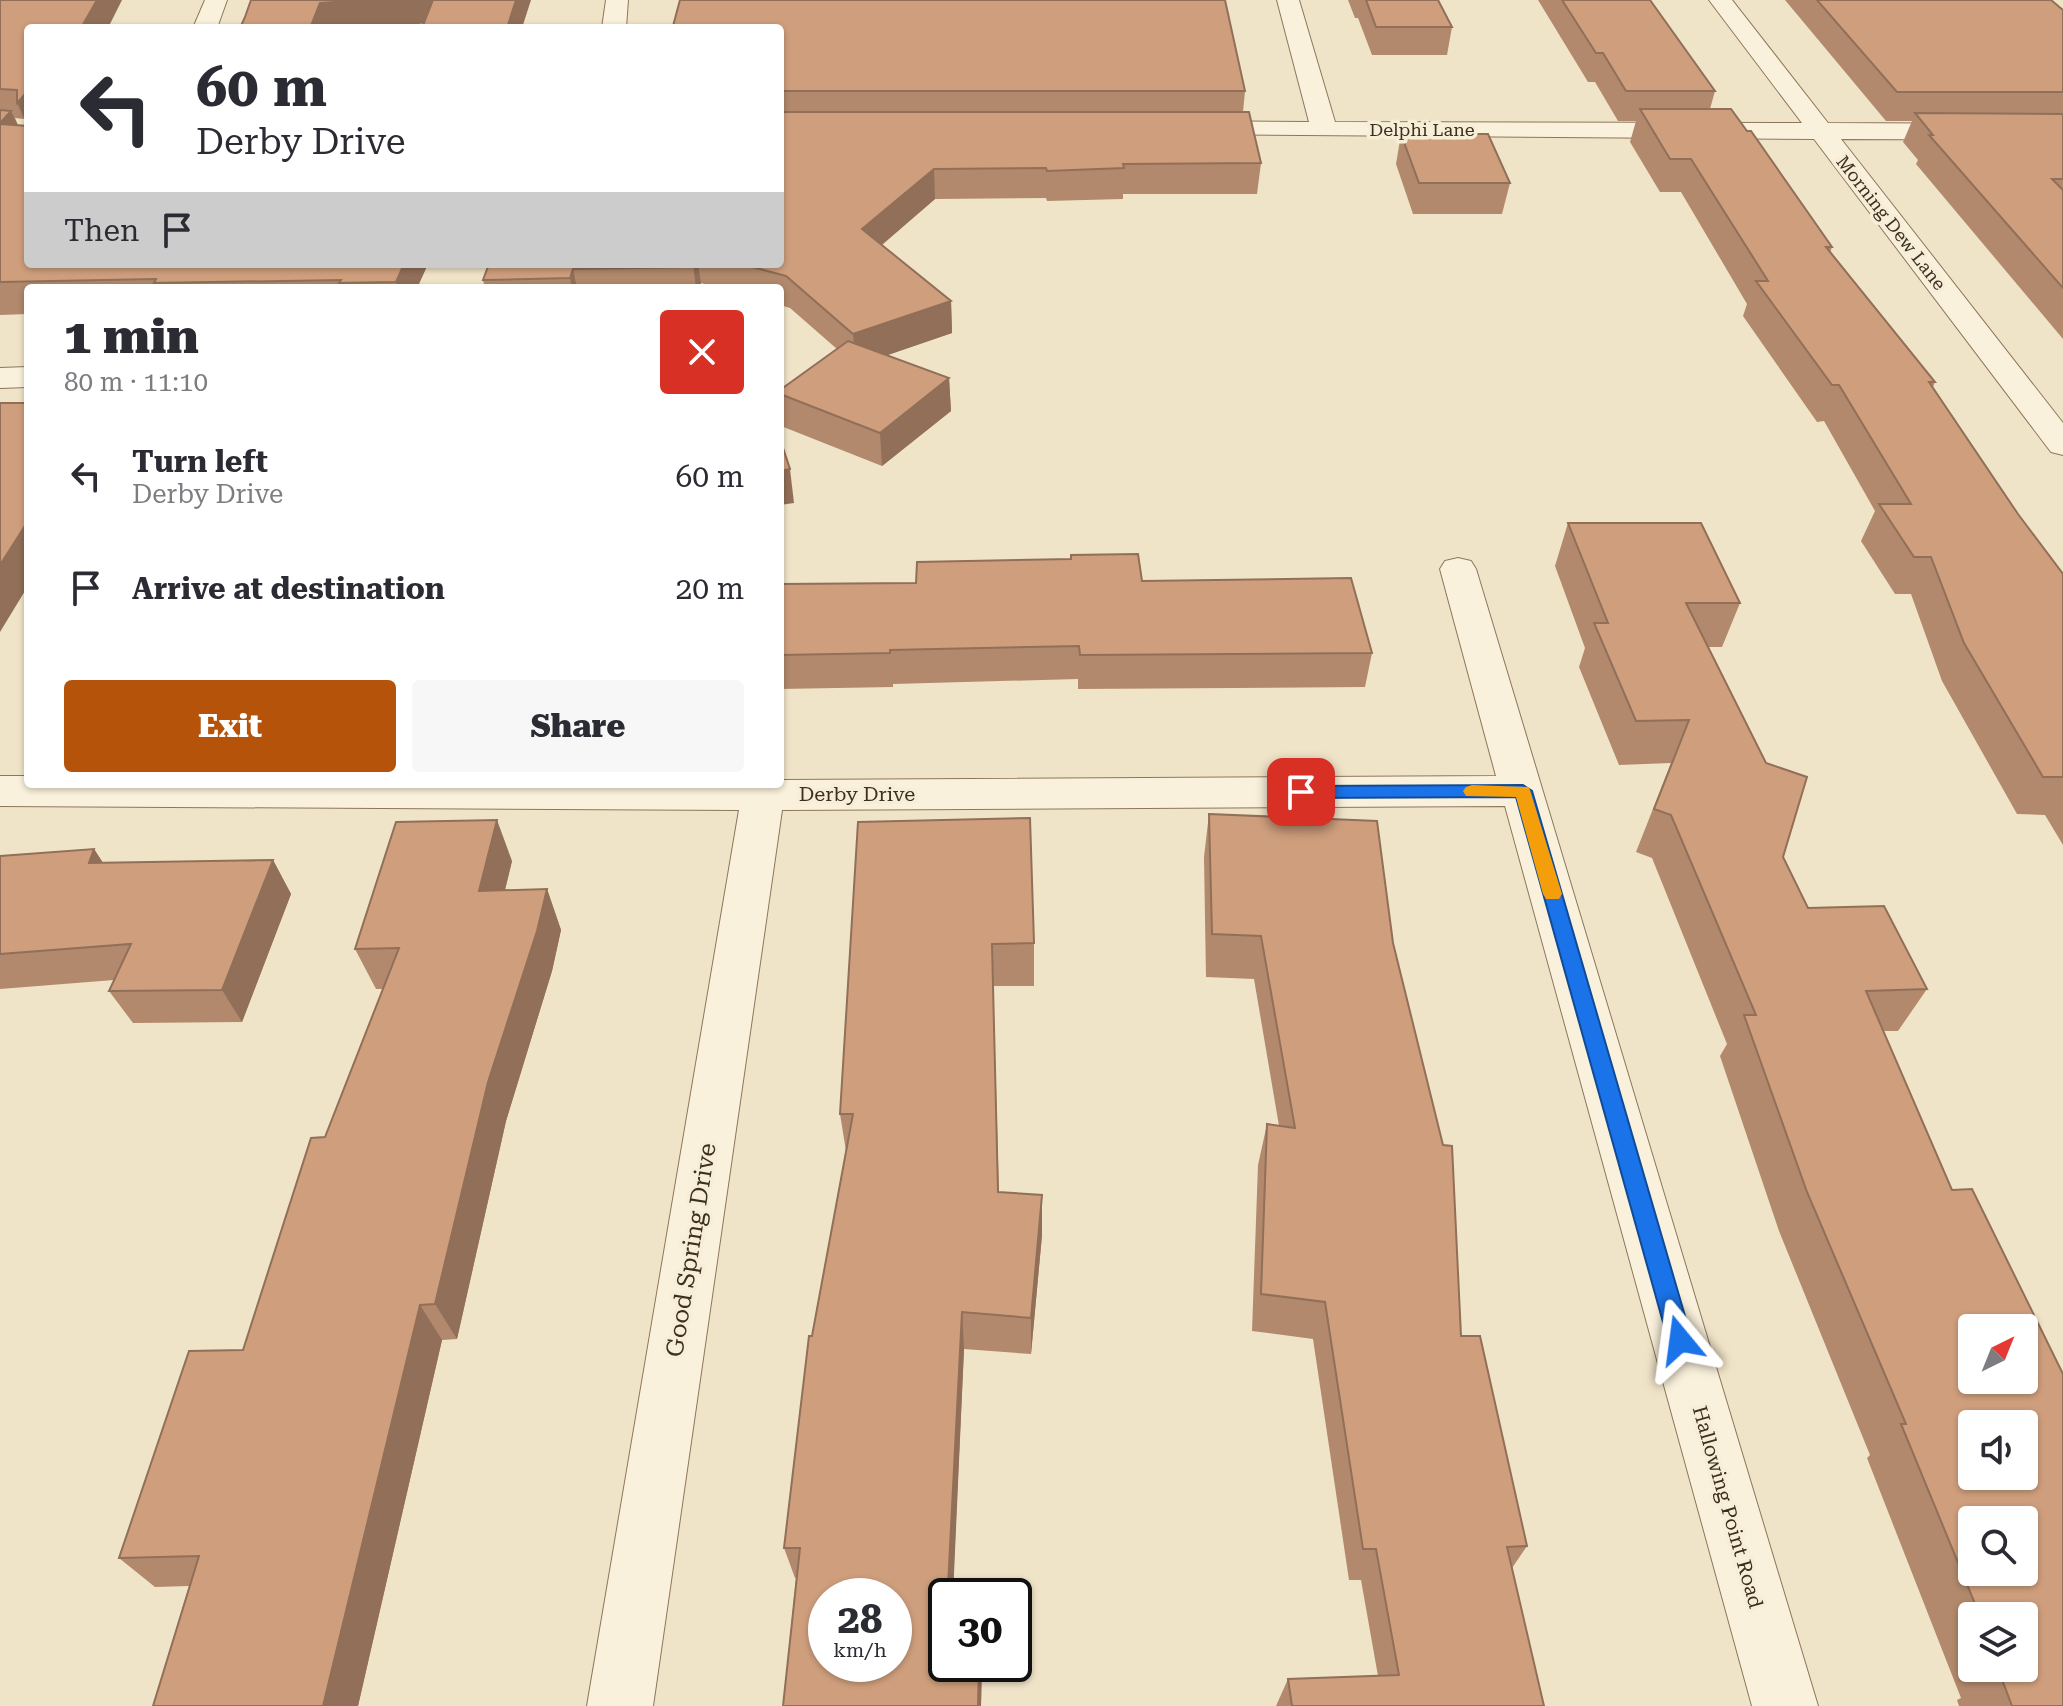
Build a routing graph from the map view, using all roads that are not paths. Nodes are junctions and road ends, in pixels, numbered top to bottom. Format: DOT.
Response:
graph roads {
  1 [pos="216,0"];
  2 [pos="617,0"];
  3 [pos="1288,0"];
  4 [pos="1720,0"];
  5 [pos="207,24"];
  6 [pos="614,24"];
  7 [pos="1169,129"];
  8 [pos="1324,129"];
  9 [pos="1819,131"];
  10 [pos="2063,132"];
  11 [pos="24,377"];
  12 [pos="0,378"];
  13 [pos="2063,445"];
  14 [pos="1458,569"];
  15 [pos="0,791"];
  16 [pos="1523,791"];
  17 [pos="763,795"];
  18 [pos="620,1706"];
  19 [pos="1785,1706"];
  1 -- 5 [label="street"];
  2 -- 6 [label="street"];
  3 -- 8 [label="street"];
  4 -- 9 [label="street, Morning Dew Lane"];
  7 -- 8 [label="street, Delphi Lane"];
  8 -- 9 [label="street, Delphi Lane"];
  9 -- 10 [label="street, Delphi Lane"];
  9 -- 13 [label="street, Morning Dew Lane"];
  11 -- 12 [label="street"];
  14 -- 16 [label="street, Hallowing Point Road"];
  15 -- 17 [label="street, Derby Drive"];
  16 -- 17 [label="street, Derby Drive"];
  16 -- 19 [label="street, Hallowing Point Road"];
  17 -- 18 [label="street, Good Spring Drive"];
}
